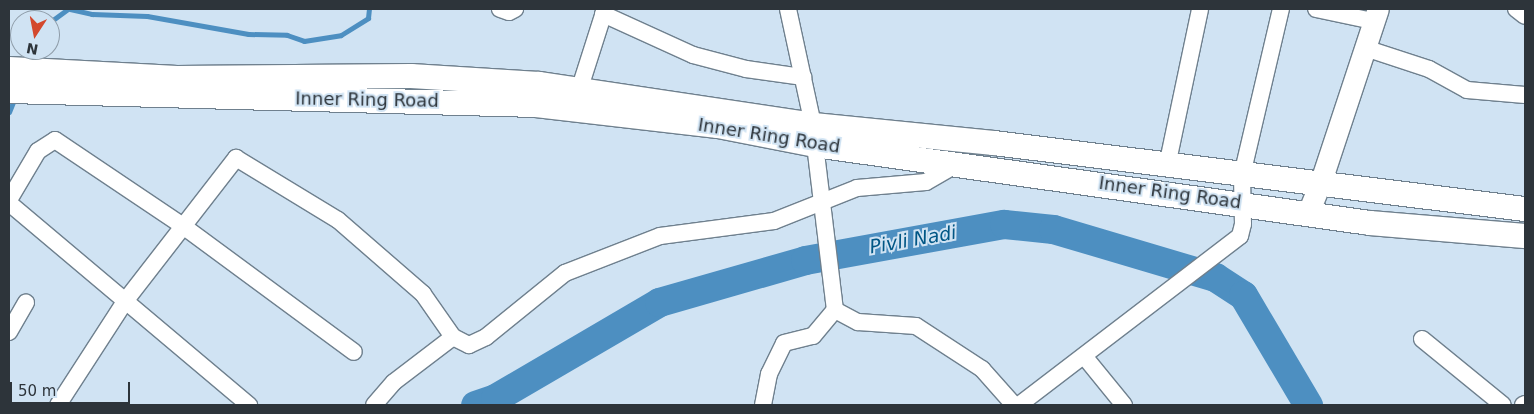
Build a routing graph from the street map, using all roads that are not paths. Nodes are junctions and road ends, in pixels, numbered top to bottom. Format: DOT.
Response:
graph roads {
  1 [pos="500,9"];
  2 [pos="515,9"];
  3 [pos="788,9"];
  4 [pos="1200,9"];
  5 [pos="1281,9"];
  6 [pos="1316,9"];
  7 [pos="1516,9"];
  8 [pos="604,11"];
  9 [pos="1376,15"];
  10 [pos="1525,16"];
  11 [pos="1365,48"];
  12 [pos="14,75"];
  13 [pos="803,78"];
  14 [pos="1525,95"];
  15 [pos="576,100"];
  16 [pos="814,135"];
  17 [pos="958,163"];
  18 [pos="1167,166"];
  19 [pos="1242,175"];
  20 [pos="1320,184"];
  21 [pos="9,201"];
  22 [pos="1241,204"];
  23 [pos="820,207"];
  24 [pos="1525,209"];
  25 [pos="1308,213"];
  26 [pos="184,226"];
  27 [pos="1525,236"];
  28 [pos="126,300"];
  29 [pos="26,302"];
  30 [pos="835,310"];
  31 [pos="9,332"];
  32 [pos="453,337"];
  33 [pos="1422,340"];
  34 [pos="354,352"];
  35 [pos="1084,356"];
  36 [pos="58,405"];
  37 [pos="249,405"];
  38 [pos="374,405"];
  39 [pos="763,405"];
  40 [pos="1014,405"];
  41 [pos="1019,405"];
  42 [pos="1124,405"];
  43 [pos="1503,405"];
  1 -- 2 [label="street"];
  3 -- 13 [label="street"];
  4 -- 18 [label="street"];
  5 -- 19 [label="street"];
  6 -- 9 [label="street"];
  7 -- 10 [label="street"];
  8 -- 13 [label="street"];
  8 -- 15 [label="street"];
  9 -- 11 [label="main road"];
  11 -- 14 [label="street"];
  11 -- 20 [label="main road"];
  12 -- 15 [label="highway, Inner Ring Road"];
  12 -- 15 [label="highway, Inner Ring Road"];
  13 -- 16 [label="street"];
  15 -- 16 [label="highway, Inner Ring Road"];
  16 -- 17 [label="highway, Inner Ring Road"];
  16 -- 18 [label="highway, Inner Ring Road"];
  16 -- 23 [label="street"];
  17 -- 22 [label="highway, Inner Ring Road"];
  17 -- 23 [label="street"];
  18 -- 19 [label="highway, Inner Ring Road"];
  19 -- 20 [label="highway, Inner Ring Road"];
  19 -- 22 [label="street"];
  20 -- 24 [label="highway, Inner Ring Road"];
  20 -- 25 [label="main road"];
  21 -- 26 [label="street"];
  21 -- 28 [label="street"];
  22 -- 25 [label="highway, Inner Ring Road"];
  22 -- 35 [label="street"];
  23 -- 30 [label="street"];
  23 -- 32 [label="street"];
  25 -- 27 [label="highway, Inner Ring Road"];
  26 -- 28 [label="street"];
  26 -- 32 [label="street"];
  26 -- 34 [label="street"];
  28 -- 36 [label="street"];
  28 -- 37 [label="street"];
  29 -- 31 [label="street"];
  30 -- 39 [label="street"];
  30 -- 40 [label="street"];
  32 -- 38 [label="street"];
  33 -- 43 [label="street"];
  35 -- 41 [label="street"];
  35 -- 42 [label="street"];
}
